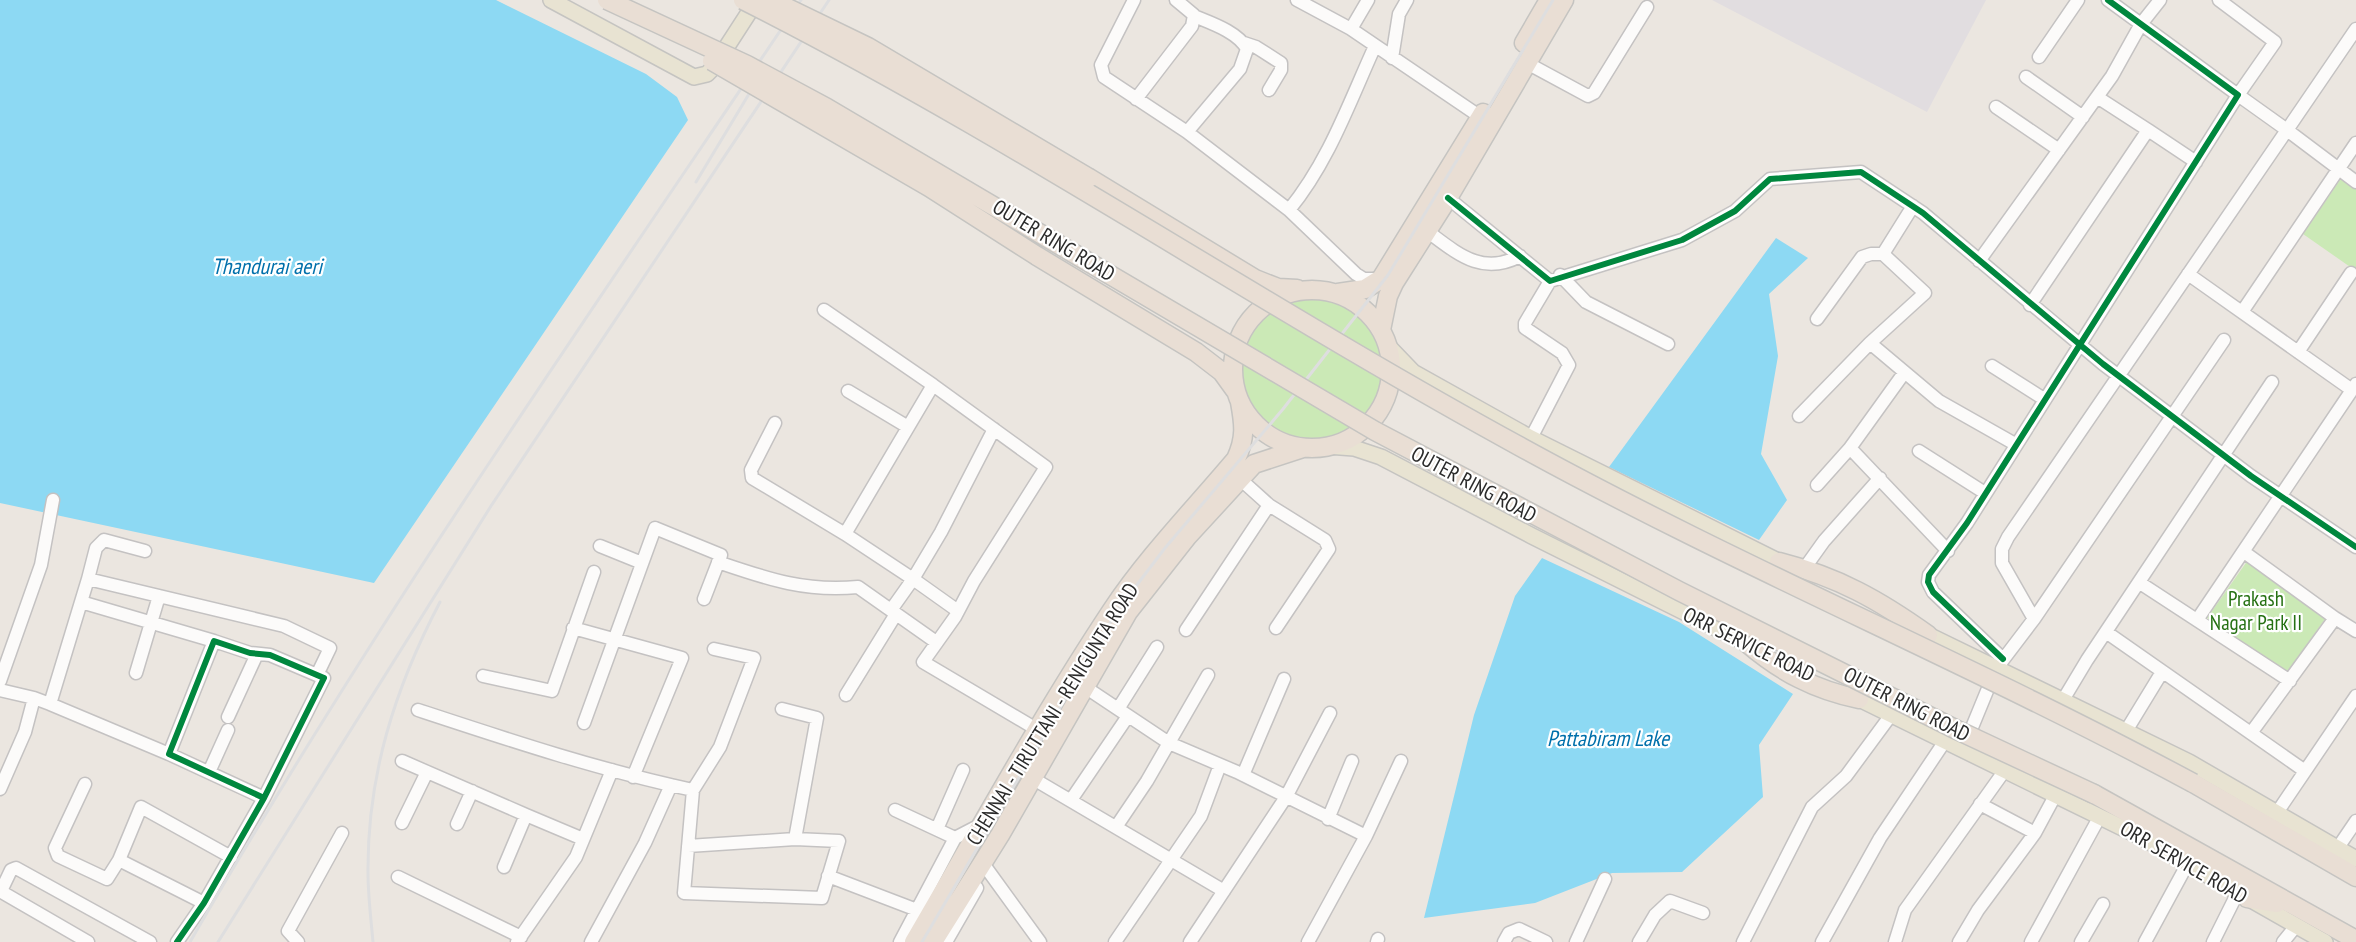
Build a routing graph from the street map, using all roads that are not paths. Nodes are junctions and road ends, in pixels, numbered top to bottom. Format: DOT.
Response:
graph roads {
  1 [pos="551,0"];
  2 [pos="605,0"];
  3 [pos="743,0"];
  4 [pos="757,0"];
  5 [pos="771,0"];
  6 [pos="1134,0"];
  7 [pos="1176,0"];
  8 [pos="1297,0"];
  9 [pos="1368,0"];
  10 [pos="1407,0"];
  11 [pos="1549,0"];
  12 [pos="1564,0"];
  13 [pos="2079,0"];
  14 [pos="2108,0"];
  15 [pos="2160,0"];
  16 [pos="2219,0"];
  17 [pos="1647,7"];
  18 [pos="1194,16"];
  19 [pos="2141,24"];
  20 [pos="1351,29"];
  21 [pos="2356,29"];
  22 [pos="1244,43"];
  23 [pos="1375,46"];
  24 [pos="2040,57"];
  25 [pos="1392,58"];
  26 [pos="1527,63"];
  27 [pos="2026,77"];
  28 [pos="1269,90"];
  29 [pos="2238,95"];
  30 [pos="2097,98"];
  31 [pos="1136,99"];
  32 [pos="1996,107"];
  33 [pos="2083,117"];
  34 [pos="1486,120"];
  35 [pos="2148,130"];
  36 [pos="2287,130"];
  37 [pos="1186,132"];
  38 [pos="2356,144"];
  39 [pos="2059,150"];
  40 [pos="2196,162"];
  41 [pos="2338,169"];
  42 [pos="2356,182"];
  43 [pos="1448,198"];
  44 [pos="1913,206"];
  45 [pos="1289,210"];
  46 [pos="1427,231"];
  47 [pos="1883,254"];
  48 [pos="1520,256"];
  49 [pos="1979,261"];
  50 [pos="2351,273"];
  51 [pos="2188,274"];
  52 [pos="1555,278"];
  53 [pos="1381,279"];
  54 [pos="1308,290"];
  55 [pos="1338,293"];
  56 [pos="2030,305"];
  57 [pos="824,310"];
  58 [pos="2242,312"];
  59 [pos="1817,319"];
  60 [pos="1385,338"];
  61 [pos="2224,340"];
  62 [pos="1870,343"];
  63 [pos="1668,344"];
  64 [pos="2079,345"];
  65 [pos="2298,352"];
  66 [pos="1992,366"];
  67 [pos="1904,373"];
  68 [pos="2118,376"];
  69 [pos="2272,382"];
  70 [pos="933,385"];
  71 [pos="2354,387"];
  72 [pos="848,391"];
  73 [pos="1239,399"];
  74 [pos="2044,399"];
  75 [pos="1799,416"];
  76 [pos="2171,416"];
  77 [pos="775,423"];
  78 [pos="908,427"];
  79 [pos="994,429"];
  80 [pos="1530,438"];
  81 [pos="2015,444"];
  82 [pos="1327,446"];
  83 [pos="1303,448"];
  84 [pos="1850,448"];
  85 [pos="1919,451"];
  86 [pos="2224,456"];
  87 [pos="1239,478"];
  88 [pos="1880,478"];
  89 [pos="1817,484"];
  90 [pos="1984,493"];
  91 [pos="2282,497"];
  92 [pos="53,501"];
  93 [pos="1269,505"];
  94 [pos="844,534"];
  95 [pos="600,546"];
  96 [pos="2356,547"];
  97 [pos="145,551"];
  98 [pos="1948,551"];
  99 [pos="2244,552"];
  100 [pos="642,562"];
  101 [pos="718,562"];
  102 [pos="1779,562"];
  103 [pos="1804,568"];
  104 [pos="594,572"];
  105 [pos="88,579"];
  106 [pos="913,579"];
  107 [pos="2140,583"];
  108 [pos="159,596"];
  109 [pos="704,599"];
  110 [pos="81,602"];
  111 [pos="958,610"];
  112 [pos="894,612"];
  113 [pos="2335,618"];
  114 [pos="2034,619"];
  115 [pos="2197,620"];
  116 [pos="153,623"];
  117 [pos="573,628"];
  118 [pos="1276,628"];
  119 [pos="1186,630"];
  120 [pos="2356,631"];
  121 [pos="2106,632"];
  122 [pos="1928,635"];
  123 [pos="615,639"];
  124 [pos="214,641"];
  125 [pos="936,642"];
  126 [pos="1747,643"];
  127 [pos="1157,647"];
  128 [pos="714,649"];
  129 [pos="257,654"];
  130 [pos="1999,664"];
  131 [pos="2162,672"];
  132 [pos="136,673"];
  133 [pos="317,675"];
  134 [pos="1208,675"];
  135 [pos="483,676"];
  136 [pos="1284,679"];
  137 [pos="0,681"];
  138 [pos="2290,681"];
  139 [pos="1084,687"];
  140 [pos="0,690"];
  141 [pos="846,695"];
  142 [pos="2356,696"];
  143 [pos="34,698"];
  144 [pos="1859,699"];
  145 [pos="2063,700"];
  146 [pos="50,704"];
  147 [pos="782,709"];
  148 [pos="418,710"];
  149 [pos="1123,712"];
  150 [pos="1330,713"];
  151 [pos="1891,715"];
  152 [pos="228,717"];
  153 [pos="584,723"];
  154 [pos="228,730"];
  155 [pos="2126,731"];
  156 [pos="2251,733"];
  157 [pos="1046,735"];
  158 [pos="1945,741"];
  159 [pos="1169,743"];
  160 [pos="1963,750"];
  161 [pos="169,754"];
  162 [pos="402,761"];
  163 [pos="1352,761"];
  164 [pos="1401,761"];
  165 [pos="1220,765"];
  166 [pos="612,770"];
  167 [pos="963,770"];
  168 [pos="2005,770"];
  169 [pos="2305,771"];
  170 [pos="209,772"];
  171 [pos="427,772"];
  172 [pos="1243,775"];
  173 [pos="633,777"];
  174 [pos="1032,778"];
  175 [pos="85,784"];
  176 [pos="671,785"];
  177 [pos="0,789"];
  178 [pos="693,790"];
  179 [pos="472,791"];
  180 [pos="2056,794"];
  181 [pos="1286,797"];
  182 [pos="264,798"];
  183 [pos="1071,800"];
  184 [pos="1980,804"];
  185 [pos="895,810"];
  186 [pos="526,814"];
  187 [pos="2277,814"];
  188 [pos="2100,816"];
  189 [pos="1328,819"];
  190 [pos="2356,821"];
  191 [pos="402,823"];
  192 [pos="457,824"];
  193 [pos="981,825"];
  194 [pos="1116,827"];
  195 [pos="937,830"];
  196 [pos="342,833"];
  197 [pos="2035,833"];
  198 [pos="1000,835"];
  199 [pos="1366,836"];
  200 [pos="955,838"];
  201 [pos="583,839"];
  202 [pos="795,840"];
  203 [pos="688,846"];
  204 [pos="2337,849"];
  205 [pos="2315,853"];
  206 [pos="231,857"];
  207 [pos="118,860"];
  208 [pos="1172,860"];
  209 [pos="2188,863"];
  210 [pos="504,867"];
  211 [pos="987,869"];
  212 [pos="2354,870"];
  213 [pos="828,876"];
  214 [pos="398,877"];
  215 [pos="1605,879"];
  216 [pos="0,891"];
  217 [pos="1224,891"];
  218 [pos="2242,895"];
  219 [pos="204,903"];
  220 [pos="2103,904"];
  221 [pos="2290,905"];
  222 [pos="917,910"];
  223 [pos="1703,913"];
  224 [pos="2296,926"];
  225 [pos="2326,933"];
  226 [pos="519,939"];
  227 [pos="2356,940"];
  228 [pos="88,942"];
  229 [pos="150,942"];
  230 [pos="177,942"];
  231 [pos="298,942"];
  232 [pos="591,942"];
  233 [pos="900,942"];
  234 [pos="914,942"];
  235 [pos="933,942"];
  236 [pos="946,942"];
  237 [pos="1040,942"];
  238 [pos="1114,942"];
  239 [pos="1190,942"];
  240 [pos="1308,942"];
  241 [pos="1504,942"];
  242 [pos="1546,942"];
  243 [pos="1576,942"];
  244 [pos="1639,942"];
  245 [pos="1743,942"];
  246 [pos="1822,942"];
  247 [pos="1895,942"];
  248 [pos="1959,942"];
  249 [pos="2031,942"];
  250 [pos="2081,942"];
  251 [pos="2145,942"];
  252 [pos="2213,942"];
  253 [pos="2283,942"];
  1 -- 4 [label="main road"];
  2 -- 73 [label="highway, bridge"];
  2 -- 221 [label="highway, OUTER RING ROAD, bridge"];
  3 -- 205 [label="highway, bridge"];
  5 -- 54 [label="highway, bridge"];
  6 -- 31 [label="street"];
  7 -- 18 [label="street"];
  8 -- 20 [label="street"];
  9 -- 20 [label="street"];
  10 -- 25 [label="street"];
  11 -- 34 [label="highway, CHENNAI - TIRUTTANI - RENIGUNTA ROAD"];
  12 -- 26 [label="highway, CHENNAI - TIRUTTANI - RENIGUNTA ROAD"];
  13 -- 24 [label="street"];
  14 -- 19 [label="street"];
  15 -- 19 [label="street"];
  16 -- 29 [label="street"];
  17 -- 26 [label="street"];
  18 -- 22 [label="street"];
  18 -- 31 [label="street"];
  19 -- 29 [label="street"];
  19 -- 30 [label="street"];
  20 -- 23 [label="street"];
  21 -- 36 [label="street"];
  22 -- 28 [label="street"];
  22 -- 37 [label="street"];
  23 -- 25 [label="street"];
  23 -- 45 [label="street"];
  25 -- 34 [label="street"];
  26 -- 34 [label="highway, CHENNAI - TIRUTTANI - RENIGUNTA ROAD"];
  27 -- 33 [label="street"];
  29 -- 36 [label="street"];
  29 -- 40 [label="street"];
  30 -- 33 [label="street"];
  30 -- 35 [label="street"];
  31 -- 37 [label="street"];
  32 -- 39 [label="street"];
  33 -- 39 [label="street"];
  34 -- 43 [label="highway, CHENNAI - TIRUTTANI - RENIGUNTA ROAD"];
  34 -- 53 [label="highway, CHENNAI - TIRUTTANI - RENIGUNTA ROAD"];
  35 -- 40 [label="street"];
  35 -- 56 [label="street"];
  36 -- 41 [label="street"];
  36 -- 51 [label="street"];
  37 -- 45 [label="street"];
  38 -- 41 [label="street"];
  39 -- 49 [label="street"];
  40 -- 64 [label="street"];
  41 -- 42 [label="street"];
  41 -- 58 [label="street"];
  43 -- 46 [label="highway, CHENNAI - TIRUTTANI - RENIGUNTA ROAD"];
  43 -- 48 [label="street"];
  44 -- 47 [label="street"];
  44 -- 49 [label="street"];
  44 -- 52 [label="street"];
  45 -- 53 [label="street"];
  46 -- 48 [label="street"];
  46 -- 60 [label="highway, CHENNAI - TIRUTTANI - RENIGUNTA ROAD"];
  47 -- 59 [label="street"];
  47 -- 62 [label="street"];
  48 -- 52 [label="street"];
  49 -- 56 [label="street"];
  50 -- 65 [label="street"];
  51 -- 58 [label="street"];
  51 -- 68 [label="street"];
  52 -- 63 [label="street"];
  52 -- 80 [label="street"];
  53 -- 55 [label="highway, CHENNAI - TIRUTTANI - RENIGUNTA ROAD"];
  54 -- 55 [label="highway, CHENNAI - TIRUTTANI - RENIGUNTA ROAD"];
  54 -- 73 [label="highway, CHENNAI - TIRUTTANI - RENIGUNTA ROAD"];
  55 -- 60 [label="highway, CHENNAI - TIRUTTANI - RENIGUNTA ROAD"];
  56 -- 64 [label="street"];
  57 -- 70 [label="street"];
  58 -- 65 [label="street"];
  60 -- 80 [label="main road"];
  60 -- 82 [label="highway, CHENNAI - TIRUTTANI - RENIGUNTA ROAD"];
  61 -- 76 [label="street"];
  62 -- 67 [label="street"];
  62 -- 75 [label="street"];
  64 -- 68 [label="street"];
  64 -- 74 [label="street"];
  65 -- 71 [label="street"];
  66 -- 74 [label="street"];
  67 -- 81 [label="street"];
  67 -- 84 [label="street"];
  68 -- 76 [label="street"];
  68 -- 114 [label="street"];
  69 -- 86 [label="street"];
  70 -- 78 [label="street"];
  70 -- 79 [label="street"];
  71 -- 91 [label="street"];
  72 -- 78 [label="street"];
  73 -- 83 [label="highway, CHENNAI - TIRUTTANI - RENIGUNTA ROAD"];
  73 -- 157 [label="highway, CHENNAI - TIRUTTANI - RENIGUNTA ROAD"];
  74 -- 81 [label="street"];
  76 -- 86 [label="street"];
  76 -- 114 [label="street"];
  77 -- 94 [label="street"];
  78 -- 94 [label="street"];
  79 -- 106 [label="street"];
  79 -- 111 [label="street"];
  80 -- 102 [label="main road"];
  81 -- 90 [label="street"];
  82 -- 83 [label="highway, CHENNAI - TIRUTTANI - RENIGUNTA ROAD"];
  82 -- 126 [label="main road, ORR SERVICE ROAD"];
  83 -- 87 [label="highway, CHENNAI - TIRUTTANI - RENIGUNTA ROAD"];
  84 -- 88 [label="street"];
  84 -- 89 [label="street"];
  85 -- 90 [label="street"];
  86 -- 91 [label="street"];
  86 -- 107 [label="street"];
  87 -- 93 [label="street"];
  87 -- 139 [label="highway, CHENNAI - TIRUTTANI - RENIGUNTA ROAD"];
  88 -- 98 [label="street"];
  88 -- 103 [label="street"];
  90 -- 98 [label="street"];
  91 -- 96 [label="street"];
  91 -- 99 [label="street"];
  92 -- 137 [label="street"];
  93 -- 118 [label="street"];
  93 -- 119 [label="street"];
  94 -- 106 [label="street"];
  95 -- 100 [label="street"];
  97 -- 105 [label="street"];
  98 -- 130 [label="street"];
  99 -- 113 [label="street"];
  99 -- 115 [label="street"];
  100 -- 101 [label="street"];
  100 -- 123 [label="street"];
  101 -- 109 [label="street"];
  101 -- 112 [label="street"];
  102 -- 103 [label="highway"];
  102 -- 122 [label="main road"];
  103 -- 122 [label="highway"];
  104 -- 117 [label="street"];
  105 -- 108 [label="street"];
  105 -- 110 [label="street"];
  106 -- 111 [label="street"];
  106 -- 112 [label="street"];
  107 -- 115 [label="street"];
  107 -- 121 [label="street"];
  108 -- 116 [label="street"];
  108 -- 133 [label="street"];
  110 -- 116 [label="street"];
  110 -- 146 [label="street"];
  111 -- 125 [label="street"];
  112 -- 125 [label="street"];
  112 -- 141 [label="street"];
  113 -- 120 [label="street"];
  113 -- 138 [label="street"];
  114 -- 130 [label="street"];
  115 -- 138 [label="street"];
  116 -- 124 [label="street"];
  116 -- 132 [label="street"];
  117 -- 123 [label="street"];
  117 -- 135 [label="street"];
  121 -- 131 [label="street"];
  121 -- 145 [label="street"];
  122 -- 130 [label="main road"];
  123 -- 153 [label="street"];
  123 -- 173 [label="street"];
  124 -- 129 [label="street"];
  124 -- 161 [label="street"];
  125 -- 157 [label="street"];
  126 -- 144 [label="highway"];
  127 -- 149 [label="street"];
  128 -- 178 [label="street"];
  129 -- 133 [label="street"];
  129 -- 152 [label="street"];
  130 -- 145 [label="main road"];
  130 -- 160 [label="street"];
  131 -- 155 [label="street"];
  131 -- 156 [label="street"];
  133 -- 182 [label="street"];
  134 -- 159 [label="street"];
  136 -- 172 [label="street"];
  138 -- 156 [label="street"];
  139 -- 149 [label="street"];
  139 -- 157 [label="highway, CHENNAI - TIRUTTANI - RENIGUNTA ROAD"];
  140 -- 143 [label="street"];
  142 -- 169 [label="street"];
  143 -- 146 [label="street"];
  143 -- 177 [label="street"];
  144 -- 151 [label="main road, ORR SERVICE ROAD"];
  145 -- 155 [label="main road"];
  146 -- 161 [label="street"];
  147 -- 202 [label="street"];
  148 -- 166 [label="street"];
  149 -- 159 [label="street"];
  149 -- 183 [label="street"];
  150 -- 181 [label="street"];
  151 -- 158 [label="main road, ORR SERVICE ROAD"];
  151 -- 245 [label="street"];
  154 -- 170 [label="street"];
  155 -- 187 [label="main road"];
  156 -- 169 [label="street"];
  157 -- 174 [label="highway, CHENNAI - TIRUTTANI - RENIGUNTA ROAD"];
  157 -- 193 [label="highway, CHENNAI - TIRUTTANI - RENIGUNTA ROAD"];
  158 -- 160 [label="main road, ORR SERVICE ROAD"];
  158 -- 246 [label="street"];
  159 -- 165 [label="street"];
  159 -- 194 [label="street"];
  160 -- 168 [label="main road, ORR SERVICE ROAD"];
  161 -- 170 [label="street"];
  162 -- 171 [label="street"];
  163 -- 189 [label="street"];
  164 -- 199 [label="street"];
  165 -- 172 [label="street"];
  165 -- 208 [label="street"];
  166 -- 173 [label="street"];
  166 -- 201 [label="street"];
  167 -- 195 [label="street"];
  168 -- 180 [label="main road, ORR SERVICE ROAD"];
  168 -- 184 [label="street"];
  169 -- 187 [label="street"];
  170 -- 182 [label="street"];
  171 -- 179 [label="street"];
  171 -- 191 [label="street"];
  172 -- 181 [label="street"];
  173 -- 176 [label="street"];
  174 -- 183 [label="street"];
  174 -- 198 [label="highway, CHENNAI - TIRUTTANI - RENIGUNTA ROAD"];
  175 -- 207 [label="street"];
  176 -- 178 [label="street"];
  176 -- 232 [label="street"];
  178 -- 203 [label="street"];
  179 -- 186 [label="street"];
  179 -- 192 [label="street"];
  180 -- 188 [label="main road, ORR SERVICE ROAD"];
  180 -- 197 [label="street"];
  181 -- 189 [label="street"];
  181 -- 217 [label="street"];
  182 -- 206 [label="street"];
  183 -- 194 [label="street"];
  184 -- 197 [label="street"];
  184 -- 247 [label="street"];
  185 -- 195 [label="street"];
  186 -- 201 [label="street"];
  186 -- 210 [label="street"];
  187 -- 204 [label="main road"];
  187 -- 205 [label="highway"];
  188 -- 209 [label="main road, ORR SERVICE ROAD"];
  188 -- 249 [label="street"];
  189 -- 199 [label="street"];
  190 -- 204 [label="street"];
  193 -- 200 [label="street"];
  193 -- 234 [label="highway, CHENNAI - TIRUTTANI - RENIGUNTA ROAD"];
  194 -- 208 [label="street"];
  195 -- 200 [label="street"];
  196 -- 231 [label="street"];
  197 -- 248 [label="street"];
  198 -- 211 [label="street"];
  198 -- 235 [label="highway, CHENNAI - TIRUTTANI - RENIGUNTA ROAD"];
  199 -- 240 [label="street"];
  200 -- 222 [label="street"];
  201 -- 226 [label="street"];
  202 -- 203 [label="street"];
  202 -- 213 [label="street"];
  203 -- 213 [label="street"];
  204 -- 212 [label="main road"];
  205 -- 212 [label="highway"];
  206 -- 207 [label="street"];
  206 -- 219 [label="street"];
  207 -- 219 [label="street"];
  208 -- 217 [label="street"];
  208 -- 238 [label="street"];
  209 -- 218 [label="main road, ORR SERVICE ROAD"];
  209 -- 251 [label="street"];
  211 -- 236 [label="street"];
  211 -- 237 [label="street"];
  213 -- 222 [label="street"];
  214 -- 226 [label="street"];
  215 -- 243 [label="street"];
  216 -- 228 [label="street"];
  216 -- 229 [label="street"];
  217 -- 239 [label="street"];
  218 -- 221 [label="highway"];
  218 -- 224 [label="main road, ORR SERVICE ROAD"];
  218 -- 252 [label="street"];
  219 -- 230 [label="street"];
  220 -- 250 [label="street"];
  221 -- 225 [label="highway, OUTER RING ROAD"];
  222 -- 233 [label="street"];
  223 -- 244 [label="street"];
  224 -- 225 [label="main road, ORR SERVICE ROAD"];
  224 -- 253 [label="street"];
  225 -- 227 [label="highway, OUTER RING ROAD"];
  241 -- 242 [label="street"];
}
